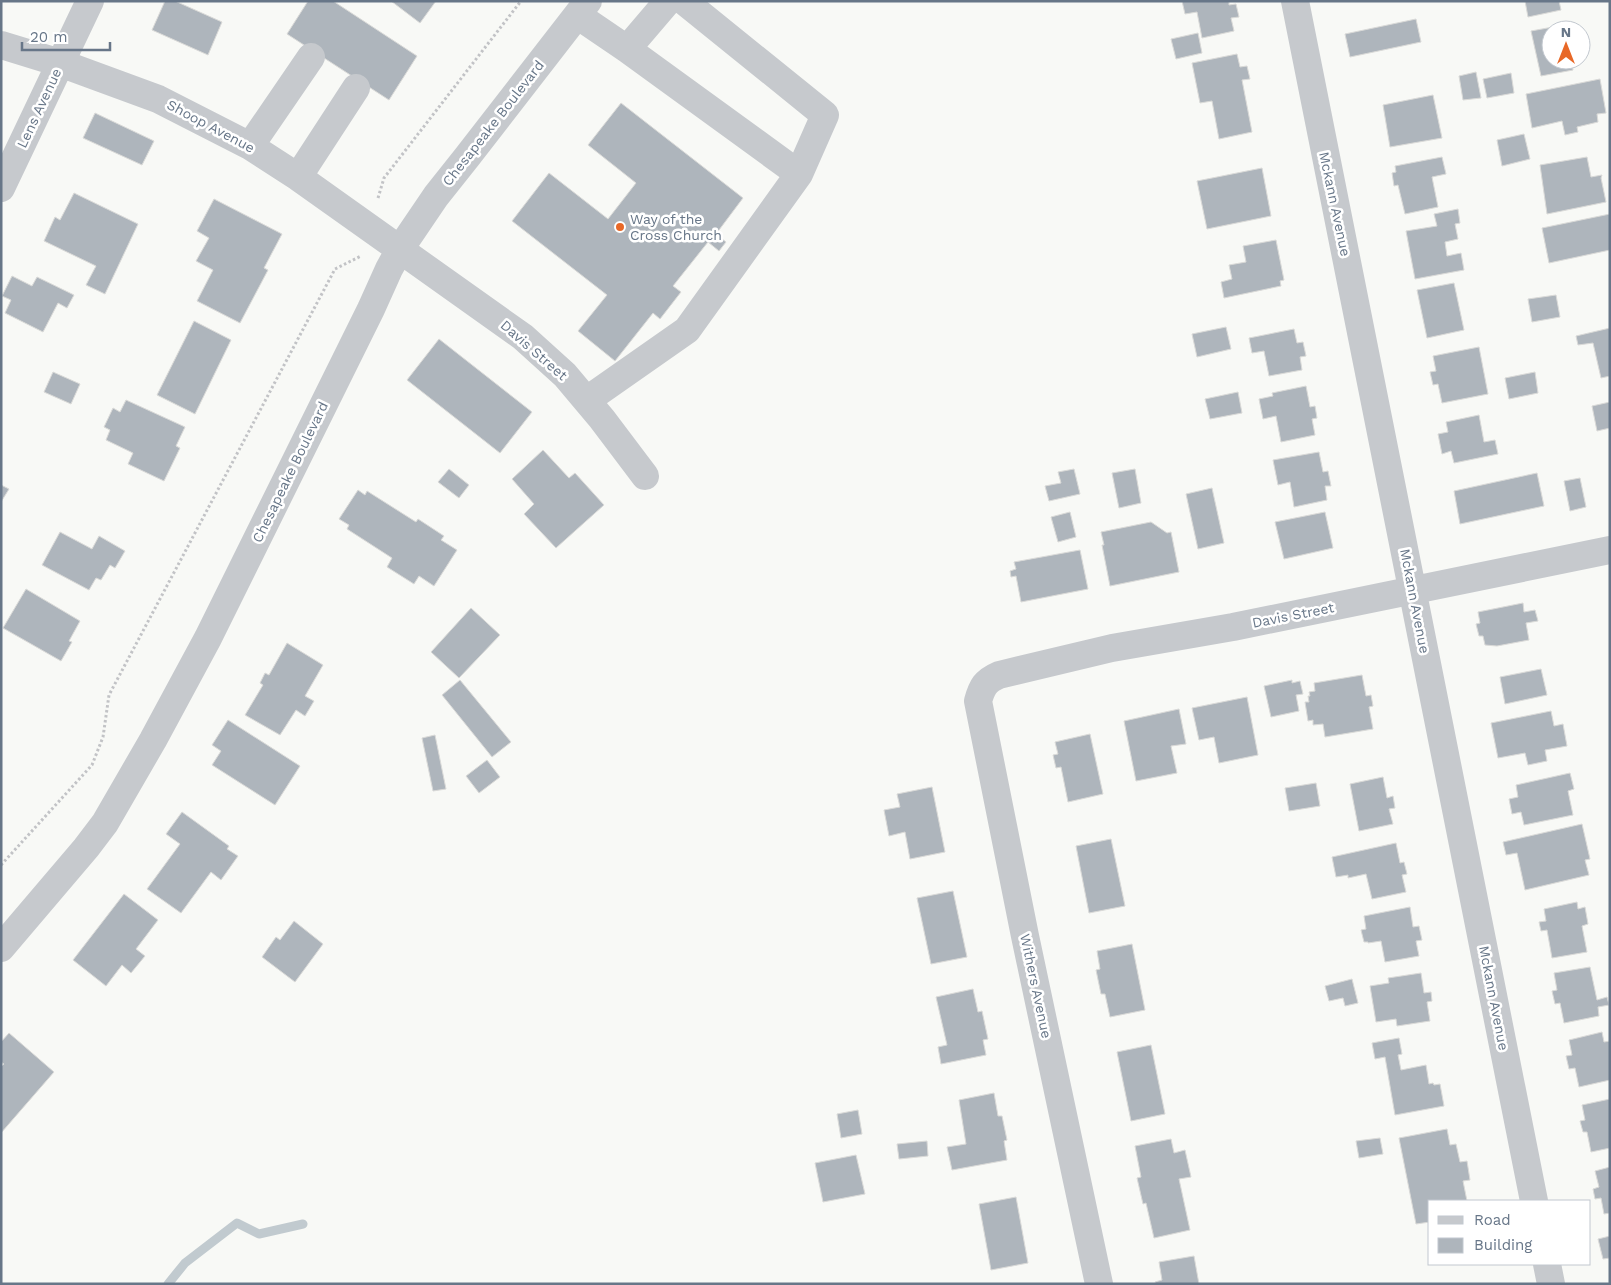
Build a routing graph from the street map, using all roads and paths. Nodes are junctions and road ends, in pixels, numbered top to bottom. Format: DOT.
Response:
graph roads {
  1 [pos="90,1"];
  2 [pos="521,1"];
  3 [pos="668,1"];
  4 [pos="684,1"];
  5 [pos="1295,1"];
  6 [pos="583,8"];
  7 [pos="1,45"];
  8 [pos="627,49"];
  9 [pos="311,57"];
  10 [pos="60,63"];
  11 [pos="356,88"];
  12 [pos="250,146"];
  13 [pos="799,174"];
  14 [pos="298,177"];
  15 [pos="1,188"];
  16 [pos="378,200"];
  17 [pos="400,249"];
  18 [pos="361,256"];
  19 [pos="587,400"];
  20 [pos="645,476"];
  21 [pos="1610,550"];
  22 [pos="1413,591"];
  23 [pos="982,688"];
  24 [pos="1,865"];
  25 [pos="1,948"];
  26 [pos="1534,1200"];
  27 [pos="1547,1265"];
  28 [pos="1098,1284"];
  29 [pos="1551,1284"];
  1 -- 10 [label="street, Lens Avenue"];
  2 -- 16 [label="path"];
  3 -- 8 [label="street"];
  4 -- 13 [label="street"];
  5 -- 22 [label="street, Mckann Avenue"];
  6 -- 8 [label="street"];
  6 -- 17 [label="street, Chesapeake Boulevard"];
  7 -- 10 [label="street, Shoop Avenue"];
  8 -- 13 [label="street"];
  9 -- 12 [label="street"];
  10 -- 12 [label="street, Shoop Avenue"];
  10 -- 15 [label="street, Lens Avenue"];
  11 -- 14 [label="street"];
  12 -- 14 [label="street, Shoop Avenue"];
  13 -- 19 [label="street"];
  14 -- 17 [label="street, Shoop Avenue"];
  17 -- 19 [label="street, Davis Street"];
  17 -- 25 [label="street, Chesapeake Boulevard"];
  18 -- 24 [label="path"];
  19 -- 20 [label="street, Davis Street"];
  21 -- 22 [label="street, Davis Street"];
  22 -- 23 [label="street, Davis Street"];
  22 -- 26 [label="street, Mckann Avenue"];
  23 -- 28 [label="street, Withers Avenue"];
  27 -- 29 [label="street"];
}
